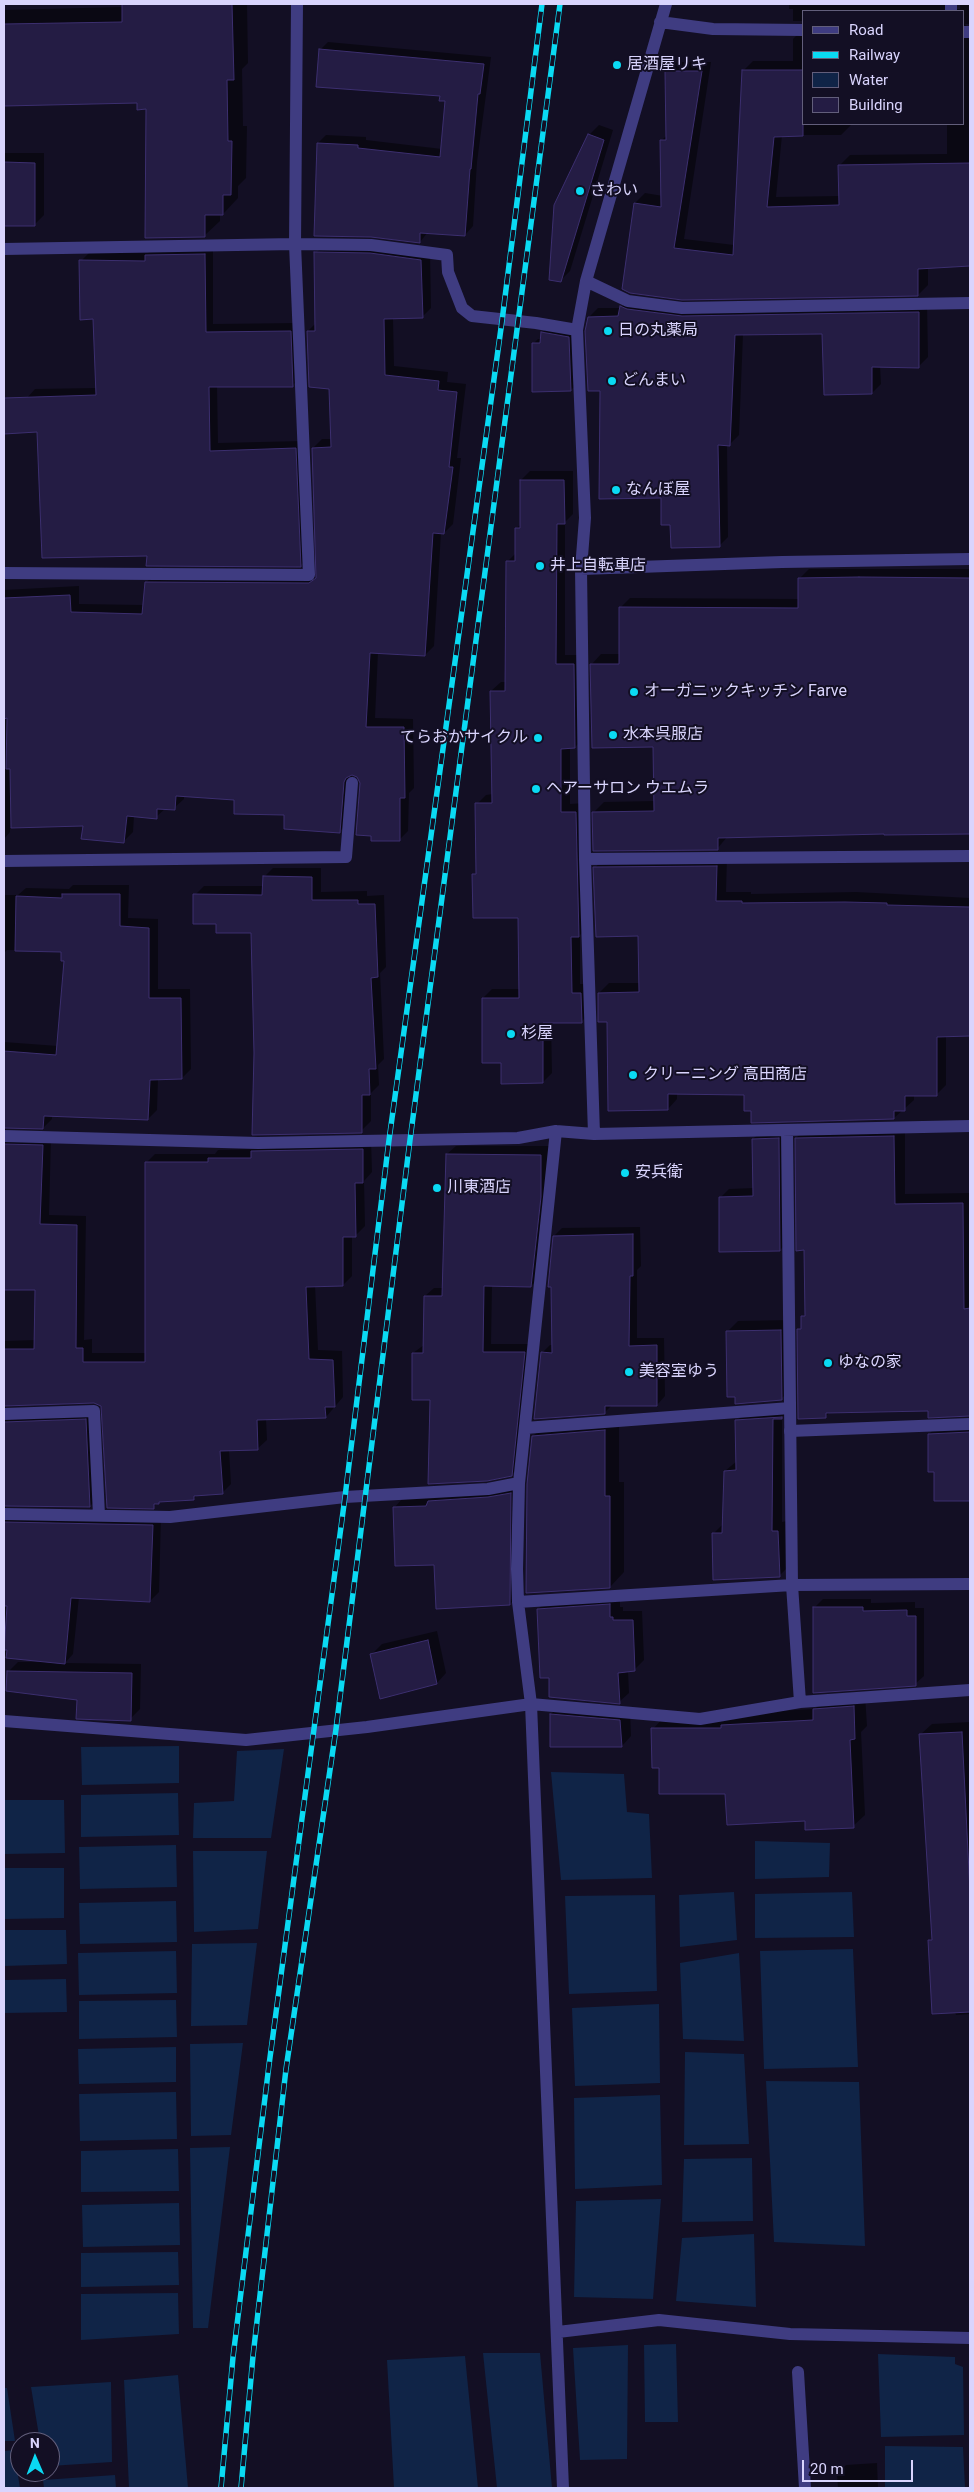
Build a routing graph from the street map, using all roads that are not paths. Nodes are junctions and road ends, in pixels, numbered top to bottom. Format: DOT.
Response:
graph roads {
  1 [pos="297,4"];
  2 [pos="666,4"];
  3 [pos="660,22"];
  4 [pos="802,30"];
  5 [pos="296,244"];
  6 [pos="4,249"];
  7 [pos="586,281"];
  8 [pos="970,303"];
  9 [pos="576,330"];
  10 [pos="970,559"];
  11 [pos="581,569"];
  12 [pos="4,573"];
  13 [pos="352,783"];
  14 [pos="970,856"];
  15 [pos="585,859"];
  16 [pos="4,861"];
  17 [pos="970,1126"];
  18 [pos="787,1131"];
  19 [pos="556,1132"];
  20 [pos="594,1134"];
  21 [pos="4,1136"];
  22 [pos="790,1408"];
  23 [pos="4,1414"];
  24 [pos="970,1424"];
  25 [pos="525,1428"];
  26 [pos="790,1431"];
  27 [pos="519,1483"];
  28 [pos="4,1514"];
  29 [pos="99,1515"];
  30 [pos="970,1584"];
  31 [pos="792,1585"];
  32 [pos="518,1602"];
  33 [pos="970,1690"];
  34 [pos="800,1702"];
  35 [pos="531,1704"];
  36 [pos="4,1721"];
  37 [pos="558,2332"];
  38 [pos="970,2338"];
  39 [pos="798,2372"];
  40 [pos="563,2488"];
  41 [pos="805,2488"];
  1 -- 5 [label="street"];
  2 -- 3 [label="street"];
  3 -- 4 [label="street"];
  3 -- 7 [label="street"];
  5 -- 6 [label="street"];
  5 -- 9 [label="street"];
  5 -- 12 [label="street"];
  7 -- 8 [label="street"];
  7 -- 9 [label="street"];
  9 -- 11 [label="street"];
  10 -- 11 [label="street"];
  11 -- 15 [label="street"];
  13 -- 16 [label="street"];
  14 -- 15 [label="street"];
  15 -- 20 [label="street"];
  17 -- 18 [label="street"];
  18 -- 20 [label="street"];
  18 -- 22 [label="street"];
  19 -- 20 [label="street"];
  19 -- 21 [label="street"];
  19 -- 25 [label="street"];
  22 -- 25 [label="street"];
  22 -- 26 [label="street"];
  23 -- 29 [label="street"];
  24 -- 26 [label="street"];
  25 -- 27 [label="street"];
  26 -- 31 [label="street"];
  27 -- 29 [label="street"];
  27 -- 32 [label="street"];
  28 -- 29 [label="street"];
  30 -- 31 [label="street"];
  31 -- 32 [label="street"];
  31 -- 34 [label="street"];
  32 -- 35 [label="street"];
  33 -- 34 [label="street"];
  34 -- 35 [label="street"];
  35 -- 36 [label="street"];
  35 -- 37 [label="street"];
  37 -- 38 [label="street"];
  37 -- 40 [label="street"];
  39 -- 41 [label="street"];
}
